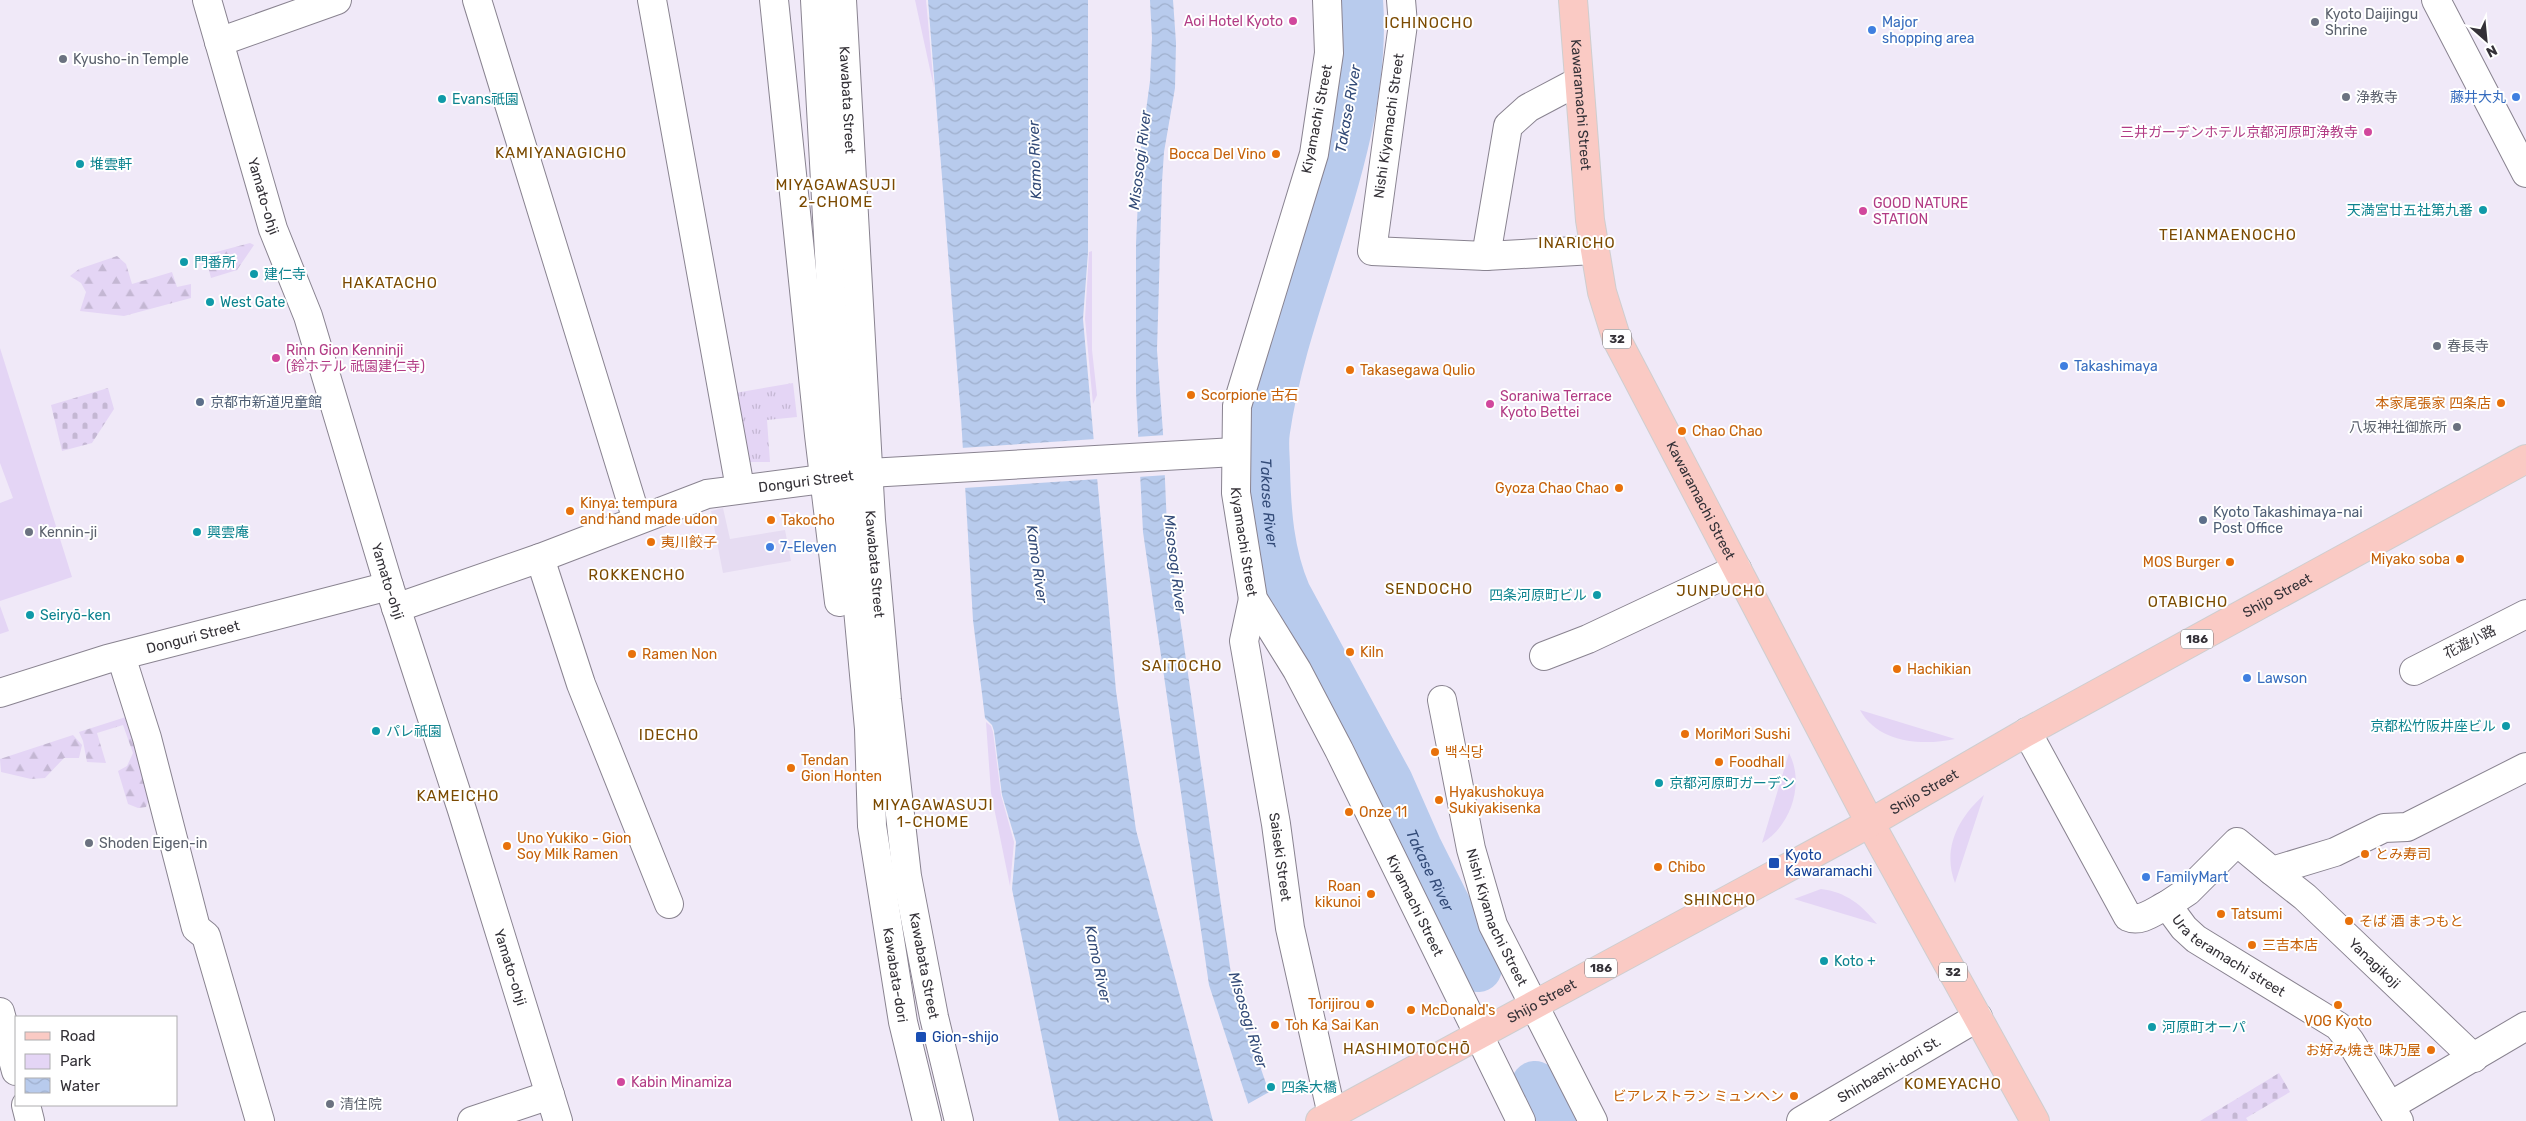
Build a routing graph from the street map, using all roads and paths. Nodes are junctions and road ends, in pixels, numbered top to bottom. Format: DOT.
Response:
graph roads {
  1 [pos="207,0"];
  2 [pos="337,0"];
  3 [pos="477,0"];
  4 [pos="652,0"];
  5 [pos="774,0"];
  6 [pos="816,0"];
  7 [pos="842,0"];
  8 [pos="1327,0"];
  9 [pos="1401,0"];
  10 [pos="1573,0"];
  11 [pos="2436,0"];
  12 [pos="219,42"];
  13 [pos="1579,81"];
  14 [pos="2526,173"];
  15 [pos="1594,250"];
  16 [pos="1486,256"];
  17 [pos="1235,452"];
  18 [pos="2526,459"];
  19 [pos="846,475"];
  20 [pos="740,488"];
  21 [pos="637,520"];
  22 [pos="540,558"];
  23 [pos="1737,569"];
  24 [pos="393,598"];
  25 [pos="1253,599"];
  26 [pos="2526,614"];
  27 [pos="120,656"];
  28 [pos="1544,656"];
  29 [pos="2414,671"];
  30 [pos="0,693"];
  31 [pos="1442,700"];
  32 [pos="2027,732"];
  33 [pos="2523,777"];
  34 [pos="1870,823"];
  35 [pos="2272,871"];
  36 [pos="669,904"];
  37 [pos="2167,904"];
  38 [pos="1534,1005"];
  39 [pos="0,1012"];
  40 [pos="1978,1017"];
  41 [pos="2526,1026"];
  42 [pos="1477,1036"];
  43 [pos="2474,1058"];
  44 [pos="15,1067"];
  45 [pos="550,1095"];
  46 [pos="26,1106"];
  47 [pos="2395,1113"];
  48 [pos="258,1115"];
  49 [pos="1326,1118"];
  50 [pos="30,1121"];
  51 [pos="472,1121"];
  52 [pos="558,1121"];
  53 [pos="927,1121"];
  54 [pos="959,1121"];
  55 [pos="1521,1121"];
  56 [pos="1593,1121"];
  57 [pos="1801,1121"];
  58 [pos="2036,1121"];
  1 -- 12 [label="street, Yamato-ohji"];
  2 -- 12 [label="street"];
  3 -- 21 [label="street"];
  4 -- 20 [label="street"];
  5 -- 19 [label="street"];
  6 -- 19 [label="street, Kawabata Street"];
  7 -- 19 [label="street, Kawabata Street"];
  8 -- 17 [label="street, Kiyamachi Street"];
  9 -- 16 [label="street, Nishi Kiyamachi Street"];
  10 -- 13 [label="main road, Kawaramachi Street / 32"];
  11 -- 14 [label="street"];
  12 -- 24 [label="street, Yamato-ohji"];
  13 -- 15 [label="main road, Kawaramachi Street / 32"];
  13 -- 16 [label="street"];
  15 -- 16 [label="street"];
  15 -- 23 [label="main road, Kawaramachi Street / 32"];
  17 -- 19 [label="street, Donguri Street"];
  17 -- 25 [label="street, Kiyamachi Street"];
  18 -- 32 [label="main road, Shijo Street / 186"];
  19 -- 20 [label="street, Donguri Street"];
  19 -- 53 [label="street, Kawabata-dori"];
  19 -- 54 [label="street, Kawabata Street"];
  20 -- 21 [label="street, Donguri Street"];
  21 -- 22 [label="street, Donguri Street"];
  22 -- 24 [label="street, Donguri Street"];
  22 -- 36 [label="street"];
  23 -- 28 [label="street"];
  23 -- 34 [label="main road, Kawaramachi Street / 32"];
  24 -- 27 [label="street, Donguri Street"];
  24 -- 45 [label="street, Yamato-ohji"];
  25 -- 42 [label="street, Kiyamachi Street"];
  25 -- 49 [label="street, Saiseki Street"];
  26 -- 29 [label="street, 花遊小路"];
  27 -- 30 [label="street, Donguri Street"];
  27 -- 48 [label="street"];
  31 -- 38 [label="street, Nishi Kiyamachi Street"];
  32 -- 34 [label="main road, Shijo Street / 186"];
  32 -- 37 [label="street, Ura teramachi street"];
  33 -- 35 [label="street"];
  34 -- 38 [label="main road, Shijo Street / 186"];
  34 -- 40 [label="main road, Kawaramachi Street / 32"];
  35 -- 37 [label="street, Yanagikoji"];
  35 -- 43 [label="street, Yanagikoji"];
  37 -- 47 [label="street, Ura teramachi street"];
  38 -- 42 [label="main road, Shijo Street / 186"];
  38 -- 56 [label="street, Nishi Kiyamachi Street"];
  39 -- 44 [label="street"];
  40 -- 57 [label="street, Shinbashi-dori St."];
  40 -- 58 [label="main road, Kawaramachi Street / 32"];
  41 -- 43 [label="street"];
  42 -- 49 [label="main road, Shijo Street / 186"];
  42 -- 55 [label="street, Kiyamachi Street"];
  43 -- 47 [label="street"];
  45 -- 51 [label="street"];
  45 -- 52 [label="street, Yamato-ohji"];
  46 -- 50 [label="street"];
}
